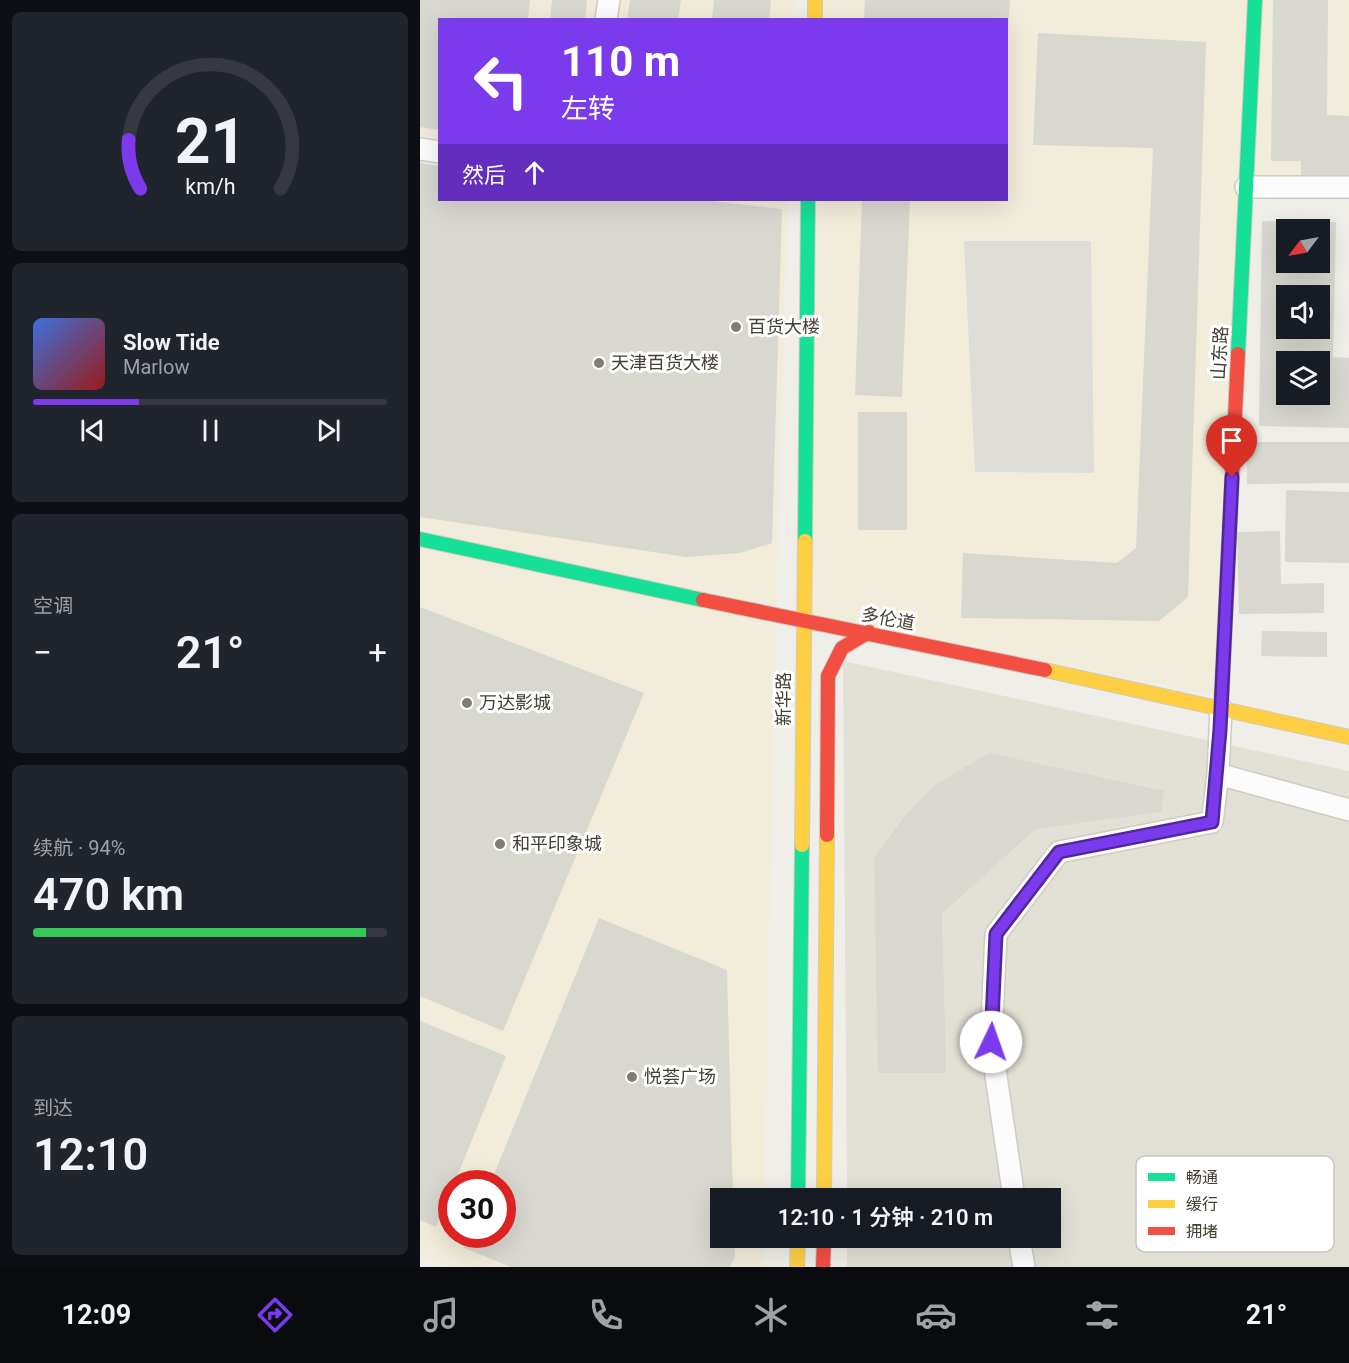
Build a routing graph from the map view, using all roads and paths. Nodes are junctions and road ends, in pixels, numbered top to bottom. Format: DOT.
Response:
graph roads {
  1 [pos="609,0"];
  2 [pos="815,0"];
  3 [pos="1255,0"];
  4 [pos="606,18"];
  5 [pos="815,18"];
  6 [pos="420,149"];
  7 [pos="438,152"];
  8 [pos="1246,187"];
  9 [pos="1349,187"];
  10 [pos="808,201"];
  11 [pos="420,539"];
  12 [pos="802,621"];
  13 [pos="869,633"];
  14 [pos="1221,708"];
  15 [pos="1349,737"];
  16 [pos="1218,774"];
  17 [pos="1349,810"];
  18 [pos="798,1188"];
  19 [pos="824,1188"];
  20 [pos="1013,1188"];
  21 [pos="798,1248"];
  22 [pos="824,1248"];
  23 [pos="1021,1248"];
  24 [pos="797,1267"];
  25 [pos="823,1267"];
  26 [pos="1024,1267"];
  1 -- 4 [label="street"];
  2 -- 5 [label="street"];
  3 -- 8 [label="street, 山东路"];
  6 -- 7 [label="street"];
  8 -- 9 [label="street"];
  8 -- 14 [label="street, 山东路"];
  10 -- 12 [label="street, 新华路"];
  11 -- 12 [label="street, 多伦道"];
  12 -- 13 [label="street, 多伦道"];
  12 -- 18 [label="street, 新华路"];
  13 -- 14 [label="street, 多伦道"];
  13 -- 19 [label="street"];
  14 -- 15 [label="street, 多伦道"];
  14 -- 16 [label="street"];
  16 -- 17 [label="street"];
  16 -- 20 [label="street"];
  21 -- 24 [label="street"];
  22 -- 25 [label="street"];
  23 -- 26 [label="street"];
}
